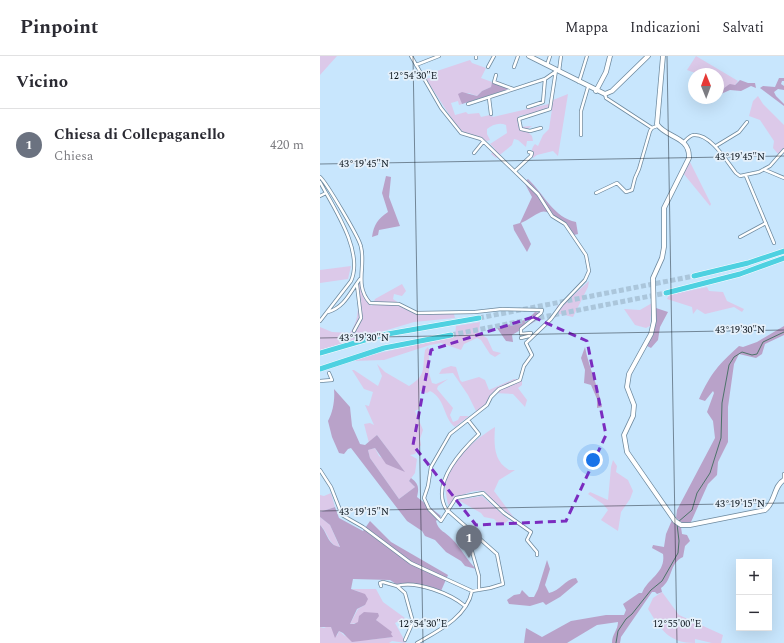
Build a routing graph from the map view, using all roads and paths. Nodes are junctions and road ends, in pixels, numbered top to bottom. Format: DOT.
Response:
graph roads {
  1 [pos="410,56"];
  2 [pos="439,56"];
  3 [pos="494,56"];
  4 [pos="518,56"];
  5 [pos="529,56"];
  6 [pos="550,56"];
  7 [pos="560,56"];
  8 [pos="587,56"];
  9 [pos="610,56"];
  10 [pos="648,56"];
  11 [pos="663,56"];
  12 [pos="539,58"];
  13 [pos="416,65"];
  14 [pos="547,65"];
  15 [pos="514,67"];
  16 [pos="488,68"];
  17 [pos="557,71"];
  18 [pos="496,75"];
  19 [pos="545,79"];
  20 [pos="578,82"];
  21 [pos="588,87"];
  22 [pos="513,89"];
  23 [pos="596,91"];
  24 [pos="605,94"];
  25 [pos="489,98"];
  26 [pos="468,104"];
  27 [pos="528,107"];
  28 [pos="491,114"];
  29 [pos="747,122"];
  30 [pos="658,126"];
  31 [pos="541,128"];
  32 [pos="652,128"];
  33 [pos="581,135"];
  34 [pos="483,142"];
  35 [pos="684,142"];
  36 [pos="716,146"];
  37 [pos="784,150"];
  38 [pos="528,152"];
  39 [pos="474,153"];
  40 [pos="764,170"];
  41 [pos="515,171"];
  42 [pos="746,176"];
  43 [pos="320,177"];
  44 [pos="784,178"];
  45 [pos="320,182"];
  46 [pos="326,193"];
  47 [pos="596,193"];
  48 [pos="320,196"];
  49 [pos="766,223"];
  50 [pos="740,237"];
  51 [pos="774,243"];
  52 [pos="784,251"];
  53 [pos="784,258"];
  54 [pos="694,276"];
  55 [pos="360,279"];
  56 [pos="356,285"];
  57 [pos="666,293"];
  58 [pos="327,312"];
  59 [pos="479,318"];
  60 [pos="320,321"];
  61 [pos="354,331"];
  62 [pos="450,335"];
  63 [pos="521,338"];
  64 [pos="320,353"];
  65 [pos="320,369"];
  66 [pos="329,373"];
  67 [pos="320,381"];
  68 [pos="468,420"];
  69 [pos="320,470"];
  70 [pos="784,474"];
  71 [pos="784,480"];
  72 [pos="784,484"];
  73 [pos="778,488"];
  74 [pos="448,510"];
  75 [pos="477,541"];
  76 [pos="537,556"];
  77 [pos="381,586"];
  78 [pos="397,586"];
  79 [pos="479,590"];
  80 [pos="472,591"];
  81 [pos="465,606"];
  82 [pos="405,640"];
  83 [pos="417,643"];
  1 -- 13 [label="street"];
  2 -- 13 [label="street"];
  3 -- 16 [label="street"];
  4 -- 15 [label="street"];
  5 -- 12 [label="main road"];
  6 -- 14 [label="street"];
  7 -- 17 [label="street"];
  8 -- 20 [label="street"];
  9 -- 23 [label="main road"];
  10 -- 24 [label="main road"];
  11 -- 30 [label="main road"];
  12 -- 14 [label="main road"];
  13 -- 34 [label="street"];
  14 -- 17 [label="main road"];
  17 -- 19 [label="street"];
  17 -- 20 [label="main road"];
  17 -- 31 [label="street"];
  18 -- 22 [label="street"];
  19 -- 22 [label="street"];
  19 -- 27 [label="street"];
  20 -- 21 [label="main road"];
  21 -- 23 [label="main road"];
  21 -- 33 [label="street"];
  22 -- 25 [label="street"];
  23 -- 24 [label="main road"];
  24 -- 32 [label="street"];
  25 -- 26 [label="street"];
  25 -- 28 [label="street"];
  29 -- 36 [label="street"];
  30 -- 32 [label="street"];
  30 -- 35 [label="main road"];
  32 -- 47 [label="street"];
  34 -- 39 [label="street"];
  34 -- 41 [label="street"];
  35 -- 36 [label="street"];
  35 -- 73 [label="main road"];
  36 -- 42 [label="street"];
  37 -- 40 [label="street"];
  38 -- 41 [label="street"];
  40 -- 42 [label="street"];
  40 -- 44 [label="street"];
  41 -- 68 [label="street"];
  42 -- 49 [label="street"];
  43 -- 55 [label="street"];
  45 -- 46 [label="street"];
  46 -- 48 [label="street"];
  46 -- 58 [label="street"];
  49 -- 50 [label="street"];
  49 -- 51 [label="street"];
  52 -- 54 [label="highway"];
  53 -- 57 [label="highway"];
  55 -- 56 [label="street"];
  55 -- 63 [label="street"];
  56 -- 58 [label="street"];
  56 -- 61 [label="street"];
  58 -- 60 [label="street"];
  59 -- 64 [label="highway"];
  62 -- 65 [label="highway"];
  66 -- 67 [label="street"];
  68 -- 74 [label="street"];
  68 -- 74 [label="street"];
  69 -- 80 [label="street"];
  70 -- 71 [label="street"];
  71 -- 73 [label="main road"];
  72 -- 73 [label="main road"];
  74 -- 76 [label="street"];
  74 -- 79 [label="street"];
  75 -- 79 [label="street"];
  77 -- 78 [label="street"];
  78 -- 81 [label="street"];
  78 -- 82 [label="street"];
  79 -- 80 [label="street"];
  80 -- 81 [label="street"];
  81 -- 83 [label="street"];
}
